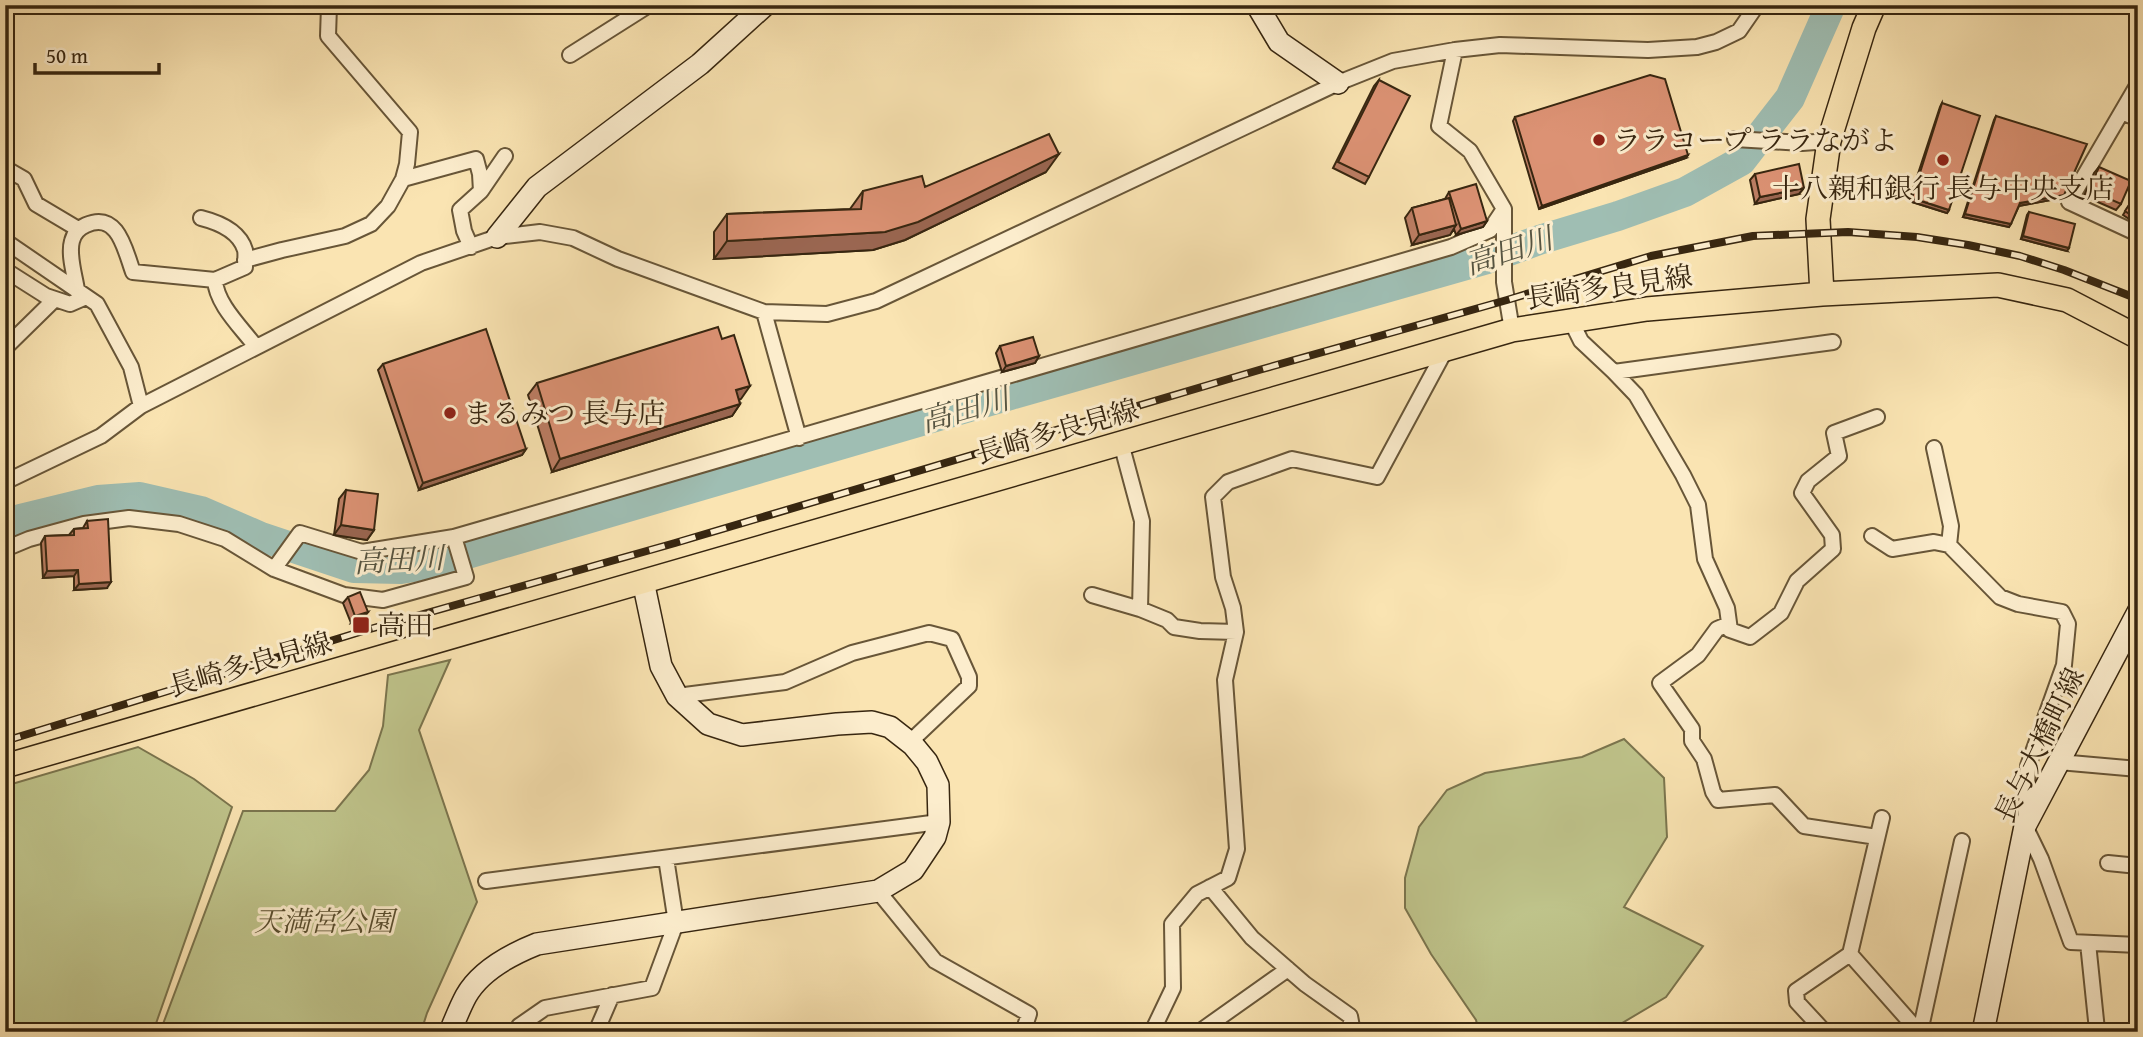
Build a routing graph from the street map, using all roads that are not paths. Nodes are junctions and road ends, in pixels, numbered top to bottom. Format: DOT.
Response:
graph roads {
  1 [pos="649,5"];
  2 [pos="765,5"];
  3 [pos="1257,5"];
  4 [pos="1757,5"];
  5 [pos="1874,5"];
  6 [pos="329,6"];
  7 [pos="1455,50"];
  8 [pos="570,55"];
  9 [pos="1338,83"];
  10 [pos="2138,84"];
  11 [pos="2122,112"];
  12 [pos="2138,119"];
  13 [pos="1736,139"];
  14 [pos="1829,141"];
  15 [pos="505,156"];
  16 [pos="5,168"];
  17 [pos="403,178"];
  18 [pos="481,191"];
  19 [pos="1504,209"];
  20 [pos="201,218"];
  21 [pos="78,229"];
  22 [pos="2138,234"];
  23 [pos="497,237"];
  24 [pos="5,241"];
  25 [pos="471,247"];
  26 [pos="245,260"];
  27 [pos="5,270"];
  28 [pos="215,280"];
  29 [pos="82,293"];
  30 [pos="1822,294"];
  31 [pos="55,299"];
  32 [pos="764,312"];
  33 [pos="1570,321"];
  34 [pos="1512,330"];
  35 [pos="2138,337"];
  36 [pos="1833,342"];
  37 [pos="256,347"];
  38 [pos="5,348"];
  39 [pos="1446,349"];
  40 [pos="1614,372"];
  41 [pos="141,406"];
  42 [pos="1877,417"];
  43 [pos="799,438"];
  44 [pos="1121,443"];
  45 [pos="1934,448"];
  46 [pos="5,482"];
  47 [pos="1872,536"];
  48 [pos="454,537"];
  49 [pos="1949,545"];
  50 [pos="5,550"];
  51 [pos="274,569"];
  52 [pos="643,582"];
  53 [pos="1092,595"];
  54 [pos="1140,609"];
  55 [pos="2138,612"];
  56 [pos="1729,624"];
  57 [pos="1236,632"];
  58 [pos="677,696"];
  59 [pos="910,742"];
  60 [pos="2059,762"];
  61 [pos="5,766"];
  62 [pos="2138,769"];
  63 [pos="1882,818"];
  64 [pos="939,822"];
  65 [pos="2025,825"];
  66 [pos="1877,837"];
  67 [pos="1962,841"];
  68 [pos="666,858"];
  69 [pos="2108,863"];
  70 [pos="2138,866"];
  71 [pos="486,881"];
  72 [pos="1210,887"];
  73 [pos="878,891"];
  74 [pos="676,923"];
  75 [pos="2088,943"];
  76 [pos="2138,945"];
  77 [pos="1850,954"];
  78 [pos="1288,969"];
  79 [pos="612,995"];
  80 [pos="1822,1029"];
  81 [pos="450,1032"];
  82 [pos="516,1032"];
  83 [pos="596,1032"];
  84 [pos="1023,1032"];
  85 [pos="1152,1032"];
  86 [pos="1203,1032"];
  87 [pos="1350,1032"];
  88 [pos="1920,1032"];
  89 [pos="1983,1032"];
  90 [pos="2095,1032"];
  1 -- 8 [label="street"];
  2 -- 23 [label="street"];
  3 -- 9 [label="street"];
  4 -- 7 [label="street"];
  5 -- 14 [label="main road"];
  6 -- 17 [label="street"];
  7 -- 9 [label="street"];
  7 -- 19 [label="street"];
  9 -- 32 [label="street"];
  10 -- 11 [label="street"];
  11 -- 12 [label="street"];
  11 -- 22 [label="street"];
  13 -- 14 [label="street"];
  14 -- 30 [label="main road"];
  15 -- 18 [label="street"];
  16 -- 21 [label="street"];
  17 -- 18 [label="street"];
  17 -- 26 [label="street"];
  18 -- 25 [label="street"];
  19 -- 34 [label="street"];
  19 -- 43 [label="street"];
  20 -- 26 [label="street"];
  21 -- 28 [label="street"];
  21 -- 29 [label="street"];
  23 -- 25 [label="street"];
  23 -- 32 [label="street"];
  24 -- 29 [label="street"];
  25 -- 37 [label="street"];
  26 -- 28 [label="street"];
  27 -- 31 [label="street"];
  28 -- 37 [label="street"];
  29 -- 31 [label="street"];
  29 -- 41 [label="street"];
  30 -- 33 [label="main road, 長崎多良見線"];
  30 -- 35 [label="main road, 長崎多良見線"];
  31 -- 38 [label="street"];
  32 -- 43 [label="street"];
  33 -- 34 [label="main road, 長崎多良見線"];
  33 -- 40 [label="street"];
  34 -- 39 [label="main road, 長崎多良見線"];
  36 -- 40 [label="street"];
  37 -- 41 [label="street"];
  39 -- 44 [label="main road, 長崎多良見線"];
  39 -- 57 [label="street"];
  40 -- 56 [label="street"];
  41 -- 46 [label="street"];
  42 -- 56 [label="street"];
  43 -- 48 [label="street"];
  44 -- 52 [label="main road, 長崎多良見線"];
  44 -- 54 [label="street"];
  45 -- 49 [label="street"];
  47 -- 49 [label="street"];
  48 -- 51 [label="street"];
  48 -- 51 [label="street"];
  49 -- 65 [label="street"];
  50 -- 51 [label="street"];
  52 -- 58 [label="street"];
  52 -- 61 [label="main road, 長崎多良見線"];
  53 -- 54 [label="street"];
  54 -- 57 [label="street"];
  55 -- 60 [label="street, 長与大橋町線"];
  56 -- 66 [label="street"];
  57 -- 72 [label="street"];
  58 -- 59 [label="street"];
  58 -- 59 [label="street"];
  59 -- 64 [label="street"];
  60 -- 62 [label="street"];
  60 -- 65 [label="street, 長与大橋町線"];
  63 -- 66 [label="street"];
  64 -- 68 [label="street"];
  64 -- 73 [label="street"];
  65 -- 75 [label="street"];
  65 -- 89 [label="street, 長与大橋町線"];
  66 -- 77 [label="street"];
  67 -- 88 [label="street"];
  68 -- 71 [label="street"];
  68 -- 74 [label="street"];
  69 -- 70 [label="street"];
  72 -- 78 [label="street"];
  72 -- 85 [label="street"];
  73 -- 74 [label="street"];
  73 -- 84 [label="street"];
  74 -- 79 [label="street"];
  74 -- 81 [label="street"];
  75 -- 76 [label="street"];
  75 -- 90 [label="street"];
  77 -- 80 [label="street"];
  77 -- 88 [label="street"];
  78 -- 86 [label="street"];
  78 -- 87 [label="street"];
  79 -- 82 [label="street"];
  79 -- 83 [label="street"];
}
